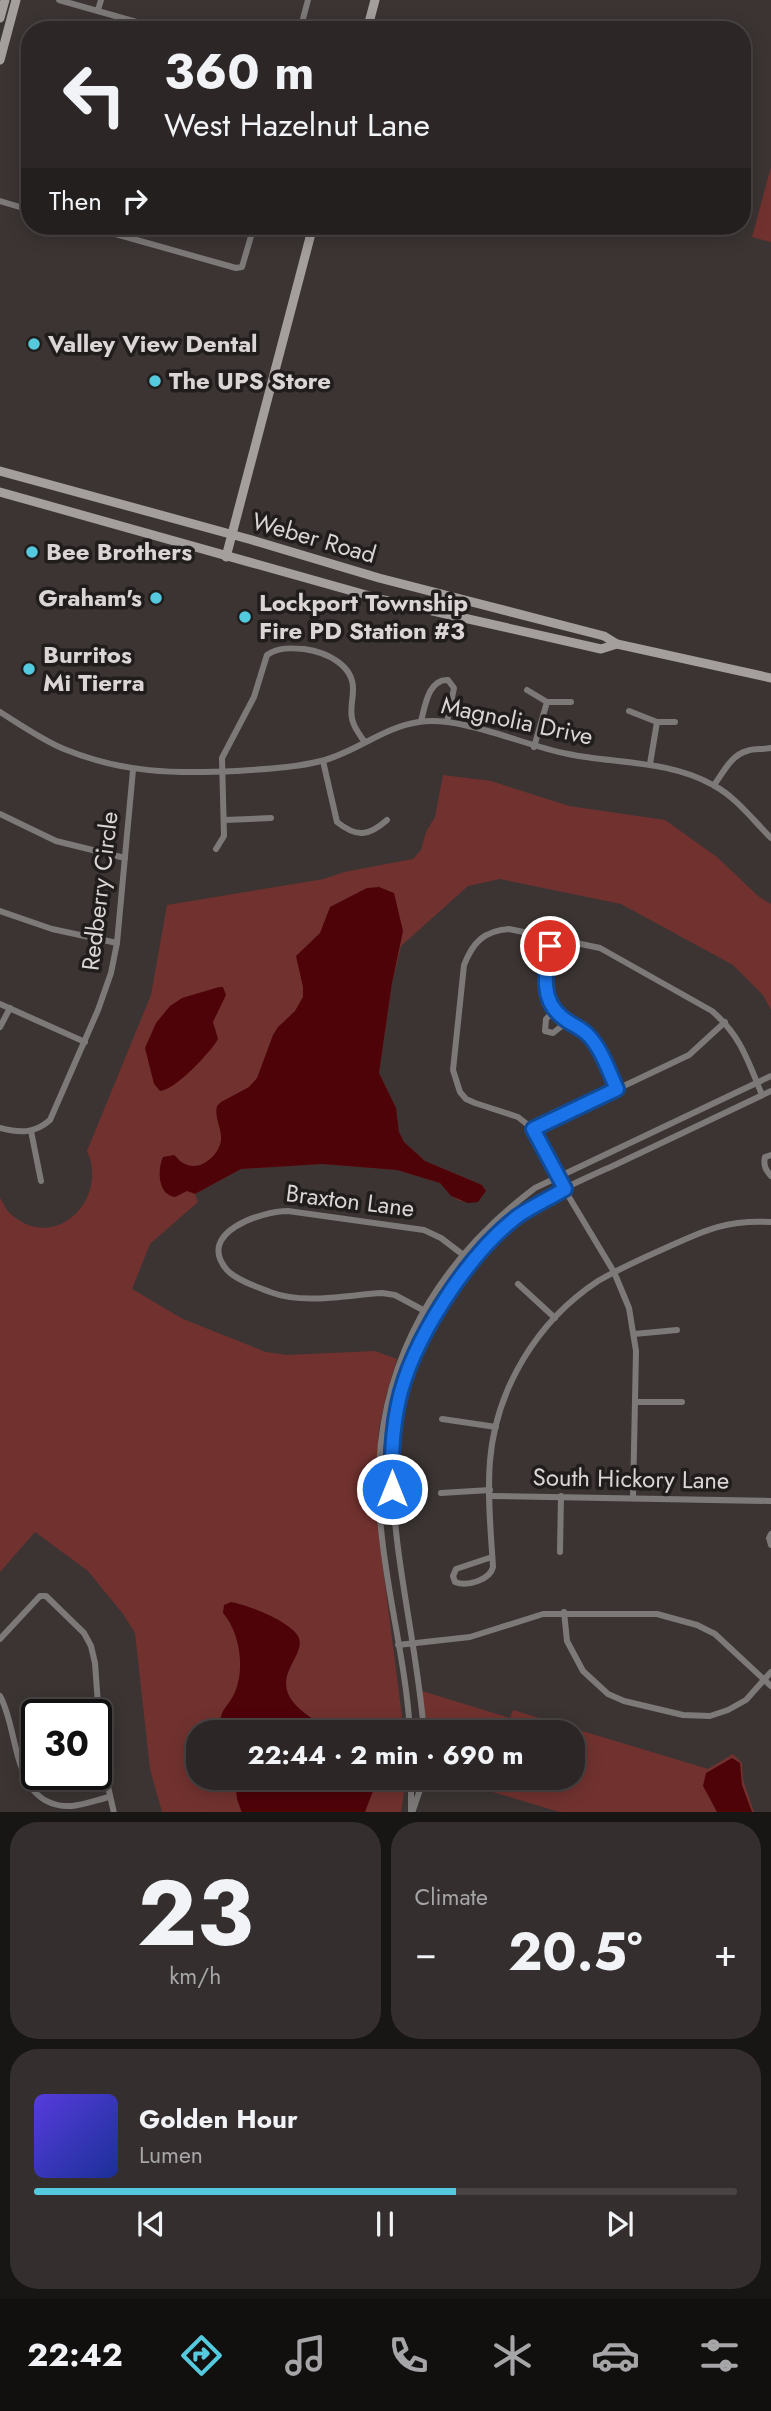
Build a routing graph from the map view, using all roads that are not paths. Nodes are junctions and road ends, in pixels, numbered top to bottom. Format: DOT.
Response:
graph roads {
  1 [pos="5,0"];
  2 [pos="16,0"];
  3 [pos="59,0"];
  4 [pos="101,0"];
  5 [pos="308,0"];
  6 [pos="375,0"];
  7 [pos="98,10"];
  8 [pos="0,18"];
  9 [pos="135,21"];
  10 [pos="302,21"];
  11 [pos="369,21"];
  12 [pos="0,60"];
  13 [pos="0,201"];
  14 [pos="21,207"];
  15 [pos="119,235"];
  16 [pos="252,235"];
  17 [pos="311,235"];
  18 [pos="0,471"];
  19 [pos="0,492"];
  20 [pos="232,534"];
  21 [pos="226,558"];
  22 [pos="617,644"];
  23 [pos="771,678"];
  24 [pos="527,690"];
  25 [pos="547,702"];
  26 [pos="571,702"];
  27 [pos="629,711"];
  28 [pos="0,712"];
  29 [pos="421,721"];
  30 [pos="657,722"];
  31 [pos="675,722"];
  32 [pos="447,723"];
  33 [pos="364,741"];
  34 [pos="534,747"];
  35 [pos="771,748"];
  36 [pos="323,761"];
  37 [pos="650,764"];
  38 [pos="133,770"];
  39 [pos="223,771"];
  40 [pos="714,785"];
  41 [pos="0,814"];
  42 [pos="271,818"];
  43 [pos="225,820"];
  44 [pos="387,820"];
  45 [pos="771,838"];
  46 [pos="216,849"];
  47 [pos="125,858"];
  48 [pos="0,911"];
  49 [pos="552,937"];
  50 [pos="117,943"];
  51 [pos="0,1004"];
  52 [pos="10,1008"];
  53 [pos="555,1010"];
  54 [pos="568,1021"];
  55 [pos="725,1022"];
  56 [pos="0,1027"];
  57 [pos="85,1042"];
  58 [pos="771,1076"];
  59 [pos="757,1083"];
  60 [pos="617,1089"];
  61 [pos="771,1091"];
  62 [pos="762,1095"];
  63 [pos="0,1128"];
  64 [pos="533,1129"];
  65 [pos="31,1131"];
  66 [pos="771,1155"];
  67 [pos="771,1176"];
  68 [pos="558,1177"];
  69 [pos="41,1181"];
  70 [pos="565,1189"];
  71 [pos="771,1222"];
  72 [pos="462,1254"];
  73 [pos="614,1272"];
  74 [pos="518,1284"];
  75 [pos="423,1310"];
  76 [pos="555,1318"];
  77 [pos="677,1330"];
  78 [pos="634,1334"];
  79 [pos="635,1402"];
  80 [pos="682,1402"];
  81 [pos="442,1419"];
  82 [pos="496,1427"];
  83 [pos="441,1493"];
  84 [pos="490,1493"];
  85 [pos="561,1496"];
  86 [pos="633,1497"];
  87 [pos="771,1501"];
  88 [pos="771,1534"];
  89 [pos="771,1545"];
  90 [pos="560,1552"];
  91 [pos="492,1557"];
  92 [pos="564,1612"];
  93 [pos="0,1639"];
  94 [pos="411,1644"];
  95 [pos="398,1645"];
  96 [pos="771,1672"];
  97 [pos="764,1680"];
  98 [pos="771,1686"];
  99 [pos="0,1696"];
  100 [pos="408,1720"];
  101 [pos="422,1720"];
  102 [pos="411,1790"];
  103 [pos="419,1790"];
  104 [pos="109,1797"];
  105 [pos="114,1812"];
  106 [pos="411,1812"];
  1 -- 8 [label="main road"];
  2 -- 12 [label="main road"];
  3 -- 7 [label="street"];
  4 -- 7 [label="street"];
  5 -- 10 [label="street"];
  6 -- 11 [label="main road"];
  7 -- 9 [label="street"];
  13 -- 14 [label="street"];
  15 -- 16 [label="street"];
  17 -- 20 [label="main road"];
  18 -- 20 [label="main road, Weber Road"];
  19 -- 21 [label="main road, Weber Road"];
  20 -- 21 [label="main road"];
  20 -- 22 [label="main road, Weber Road"];
  21 -- 22 [label="main road, Weber Road"];
  22 -- 23 [label="main road, Weber Road"];
  24 -- 25 [label="street"];
  25 -- 26 [label="street"];
  25 -- 34 [label="street"];
  27 -- 30 [label="street"];
  28 -- 38 [label="street, Magnolia Drive"];
  29 -- 32 [label="street, Magnolia Drive"];
  29 -- 32 [label="street"];
  29 -- 33 [label="street, Magnolia Drive"];
  30 -- 31 [label="street"];
  30 -- 37 [label="street"];
  32 -- 34 [label="street, Magnolia Drive"];
  33 -- 36 [label="street, Magnolia Drive"];
  33 -- 39 [label="street"];
  34 -- 37 [label="street, Magnolia Drive"];
  35 -- 40 [label="street"];
  36 -- 39 [label="street, Magnolia Drive"];
  36 -- 44 [label="street"];
  37 -- 40 [label="street, Magnolia Drive"];
  38 -- 39 [label="street, Magnolia Drive"];
  38 -- 47 [label="street, Redberry Circle"];
  39 -- 43 [label="street"];
  40 -- 45 [label="street, Magnolia Drive"];
  41 -- 47 [label="street"];
  42 -- 43 [label="street"];
  43 -- 46 [label="street"];
  47 -- 50 [label="street, Redberry Circle"];
  48 -- 50 [label="street"];
  49 -- 53 [label="street"];
  49 -- 55 [label="street"];
  49 -- 64 [label="street"];
  50 -- 57 [label="street, Redberry Circle"];
  51 -- 52 [label="street"];
  52 -- 56 [label="street"];
  52 -- 57 [label="street"];
  53 -- 54 [label="street"];
  53 -- 54 [label="street"];
  54 -- 60 [label="street"];
  55 -- 59 [label="street"];
  55 -- 60 [label="street"];
  57 -- 65 [label="street, Redberry Circle"];
  58 -- 59 [label="street"];
  59 -- 62 [label="street"];
  59 -- 68 [label="street"];
  60 -- 64 [label="street"];
  61 -- 62 [label="street"];
  62 -- 70 [label="street"];
  63 -- 65 [label="street"];
  64 -- 68 [label="street"];
  65 -- 69 [label="street"];
  66 -- 67 [label="street"];
  68 -- 70 [label="street"];
  68 -- 72 [label="street"];
  70 -- 73 [label="street"];
  70 -- 94 [label="street"];
  71 -- 73 [label="street"];
  72 -- 75 [label="street"];
  72 -- 75 [label="street, Braxton Lane"];
  73 -- 76 [label="street"];
  73 -- 78 [label="street"];
  74 -- 76 [label="street"];
  75 -- 95 [label="street"];
  76 -- 82 [label="street"];
  77 -- 78 [label="street"];
  78 -- 79 [label="street"];
  79 -- 80 [label="street"];
  79 -- 86 [label="street"];
  81 -- 82 [label="street"];
  82 -- 84 [label="street"];
  83 -- 84 [label="street, South Hickory Lane"];
  84 -- 85 [label="street, South Hickory Lane"];
  84 -- 91 [label="street"];
  85 -- 86 [label="street, South Hickory Lane"];
  85 -- 90 [label="street"];
  86 -- 87 [label="street, South Hickory Lane"];
  88 -- 89 [label="street"];
  91 -- 91 [label="street"];
  92 -- 94 [label="street"];
  92 -- 97 [label="street"];
  92 -- 97 [label="street"];
  93 -- 104 [label="street"];
  94 -- 95 [label="street"];
  94 -- 101 [label="street"];
  95 -- 100 [label="street"];
  96 -- 97 [label="street"];
  97 -- 98 [label="street"];
  99 -- 104 [label="street"];
  102 -- 106 [label="street"];
  103 -- 106 [label="street"];
  104 -- 105 [label="street"];
}
